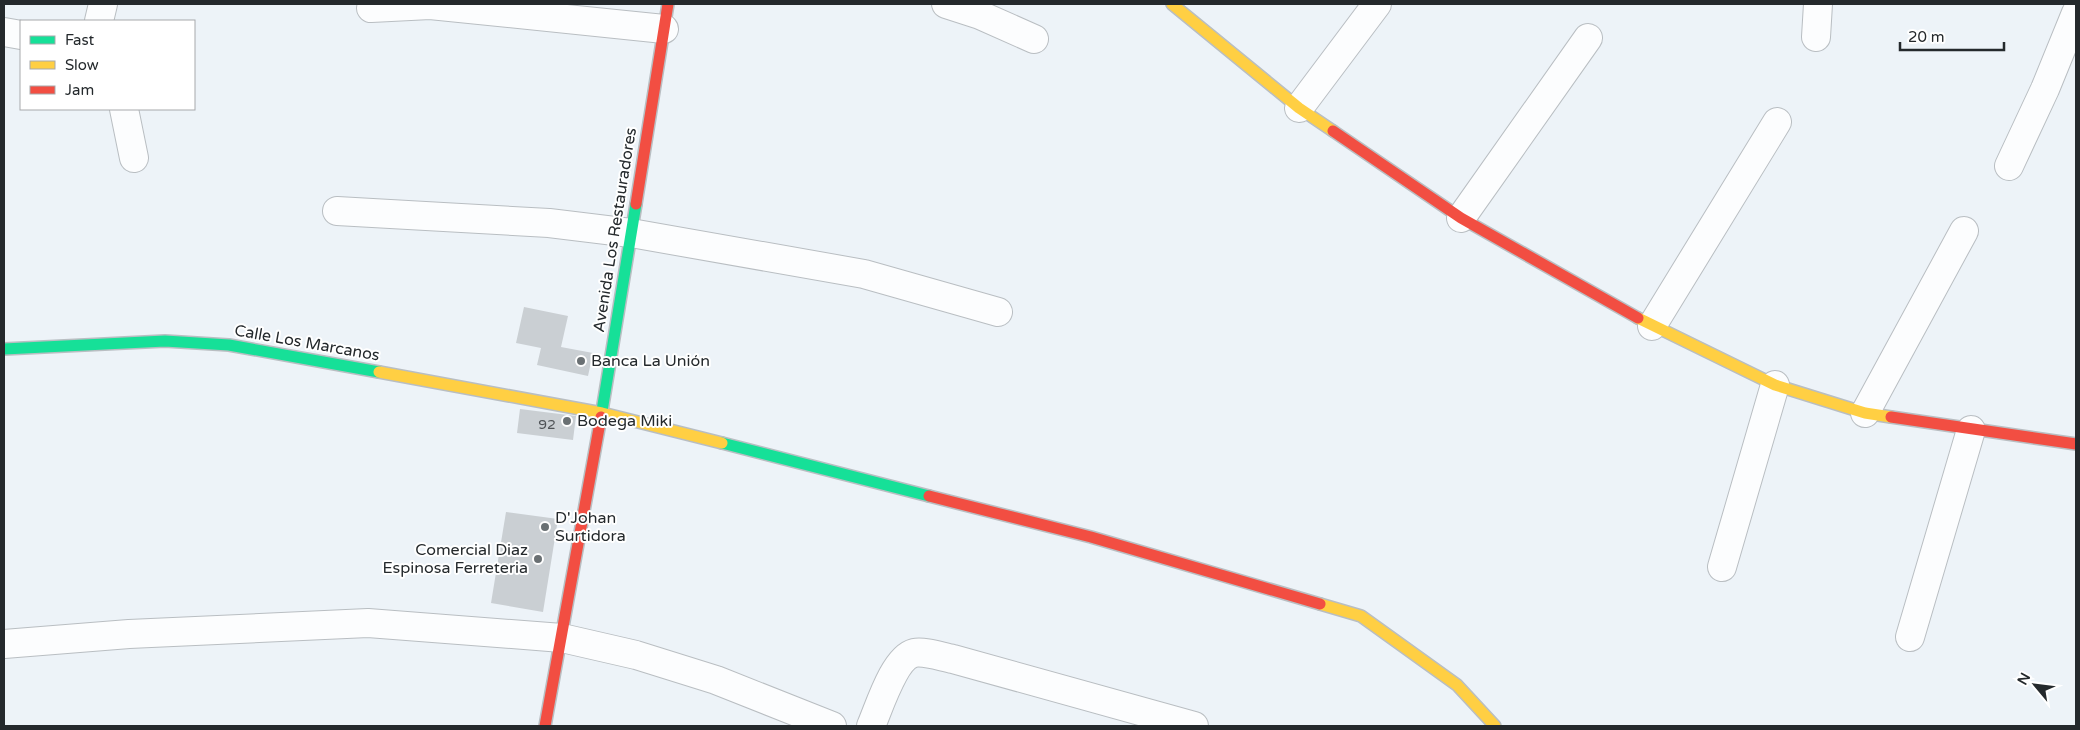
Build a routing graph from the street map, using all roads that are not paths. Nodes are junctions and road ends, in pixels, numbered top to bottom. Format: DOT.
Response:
graph roads {
  1 [pos="103,4"];
  2 [pos="946,4"];
  3 [pos="1172,4"];
  4 [pos="1377,4"];
  5 [pos="1818,4"];
  6 [pos="371,8"];
  7 [pos="2076,13"];
  8 [pos="666,16"];
  9 [pos="99,20"];
  10 [pos="4,32"];
  11 [pos="20,34"];
  12 [pos="1816,37"];
  13 [pos="1588,38"];
  14 [pos="1034,39"];
  15 [pos="1299,108"];
  16 [pos="124,110"];
  17 [pos="1777,122"];
  18 [pos="134,158"];
  19 [pos="2010,166"];
  20 [pos="337,211"];
  21 [pos="1461,218"];
  22 [pos="1964,231"];
  23 [pos="631,234"];
  24 [pos="998,312"];
  25 [pos="1652,326"];
  26 [pos="4,349"];
  27 [pos="1775,385"];
  28 [pos="602,413"];
  29 [pos="1866,413"];
  30 [pos="1971,430"];
  31 [pos="2076,444"];
  32 [pos="1722,567"];
  33 [pos="1910,637"];
  34 [pos="562,638"];
  35 [pos="4,644"];
  36 [pos="545,726"];
  37 [pos="832,726"];
  38 [pos="871,726"];
  39 [pos="1194,726"];
  40 [pos="1495,726"];
  1 -- 9 [label="street"];
  2 -- 14 [label="street"];
  3 -- 15 [label="street"];
  4 -- 15 [label="street"];
  5 -- 12 [label="street"];
  6 -- 8 [label="street"];
  7 -- 19 [label="street"];
  8 -- 23 [label="street, Avenida Los Restauradores"];
  10 -- 11 [label="street"];
  13 -- 21 [label="street"];
  15 -- 21 [label="street"];
  16 -- 18 [label="street"];
  17 -- 25 [label="street"];
  20 -- 23 [label="street"];
  21 -- 25 [label="street"];
  22 -- 29 [label="street"];
  23 -- 24 [label="street"];
  23 -- 28 [label="street, Avenida Los Restauradores"];
  25 -- 27 [label="street"];
  26 -- 28 [label="street, Calle Los Marcanos"];
  27 -- 29 [label="street"];
  27 -- 32 [label="street"];
  28 -- 34 [label="street, Avenida Los Restauradores"];
  28 -- 40 [label="street, Calle Los Marcanos"];
  29 -- 30 [label="street"];
  30 -- 31 [label="street"];
  30 -- 33 [label="street"];
  34 -- 35 [label="street"];
  34 -- 36 [label="street, Avenida Los Restauradores"];
  34 -- 37 [label="street"];
  38 -- 39 [label="street"];
}
